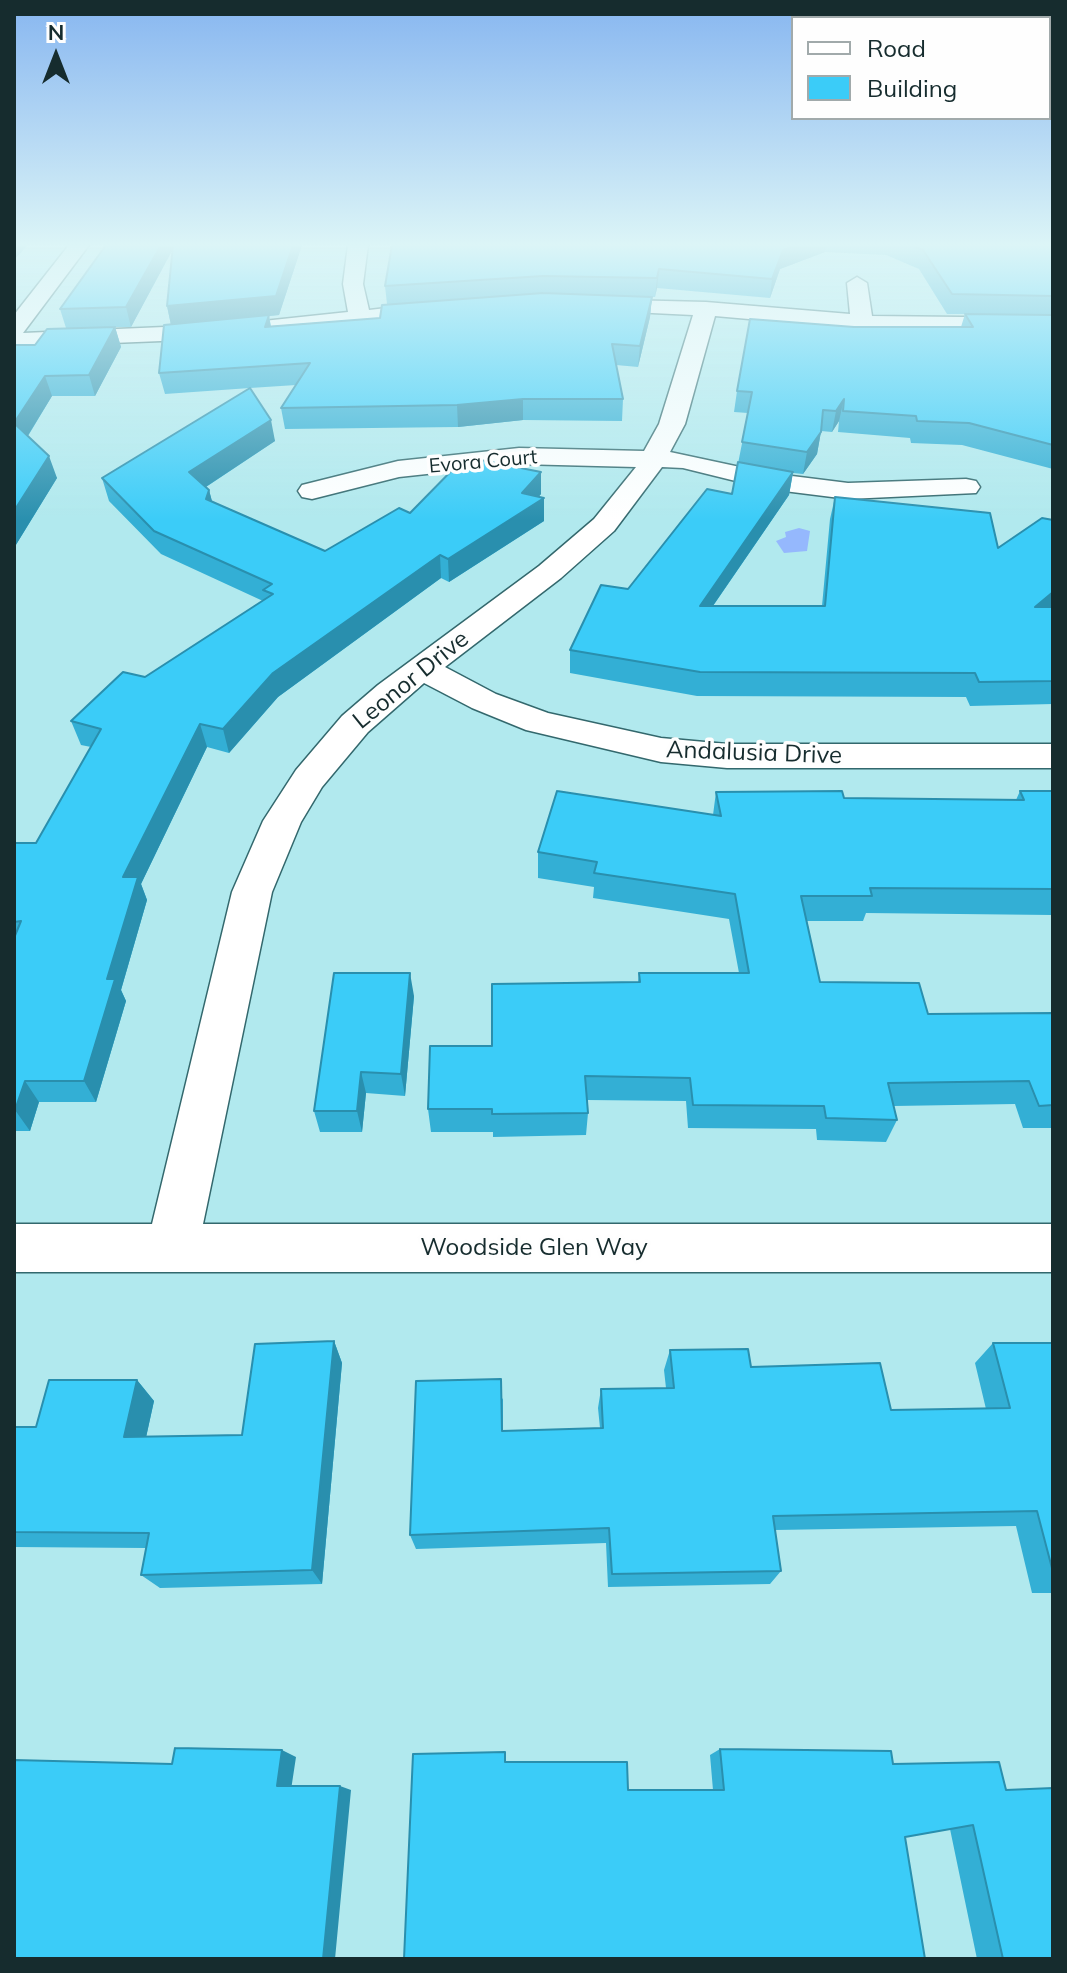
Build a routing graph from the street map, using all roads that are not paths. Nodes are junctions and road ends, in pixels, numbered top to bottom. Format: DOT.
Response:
graph roads {
  1 [pos="124,337"];
  2 [pos="698,337"];
  3 [pos="14,340"];
  4 [pos="656,458"];
  5 [pos="966,487"];
  6 [pos="312,491"];
  7 [pos="422,668"];
  8 [pos="1053,756"];
  9 [pos="14,1248"];
  10 [pos="172,1248"];
  11 [pos="1053,1248"];
  1 -- 3 [label="street"];
  2 -- 4 [label="street, Leonor Drive"];
  4 -- 5 [label="street, Evora Court"];
  4 -- 6 [label="street, Evora Court"];
  4 -- 7 [label="street, Leonor Drive"];
  7 -- 8 [label="street, Andalusia Drive"];
  7 -- 10 [label="street, Leonor Drive"];
  9 -- 10 [label="street, Woodside Glen Way"];
  10 -- 11 [label="street, Woodside Glen Way"];
}
